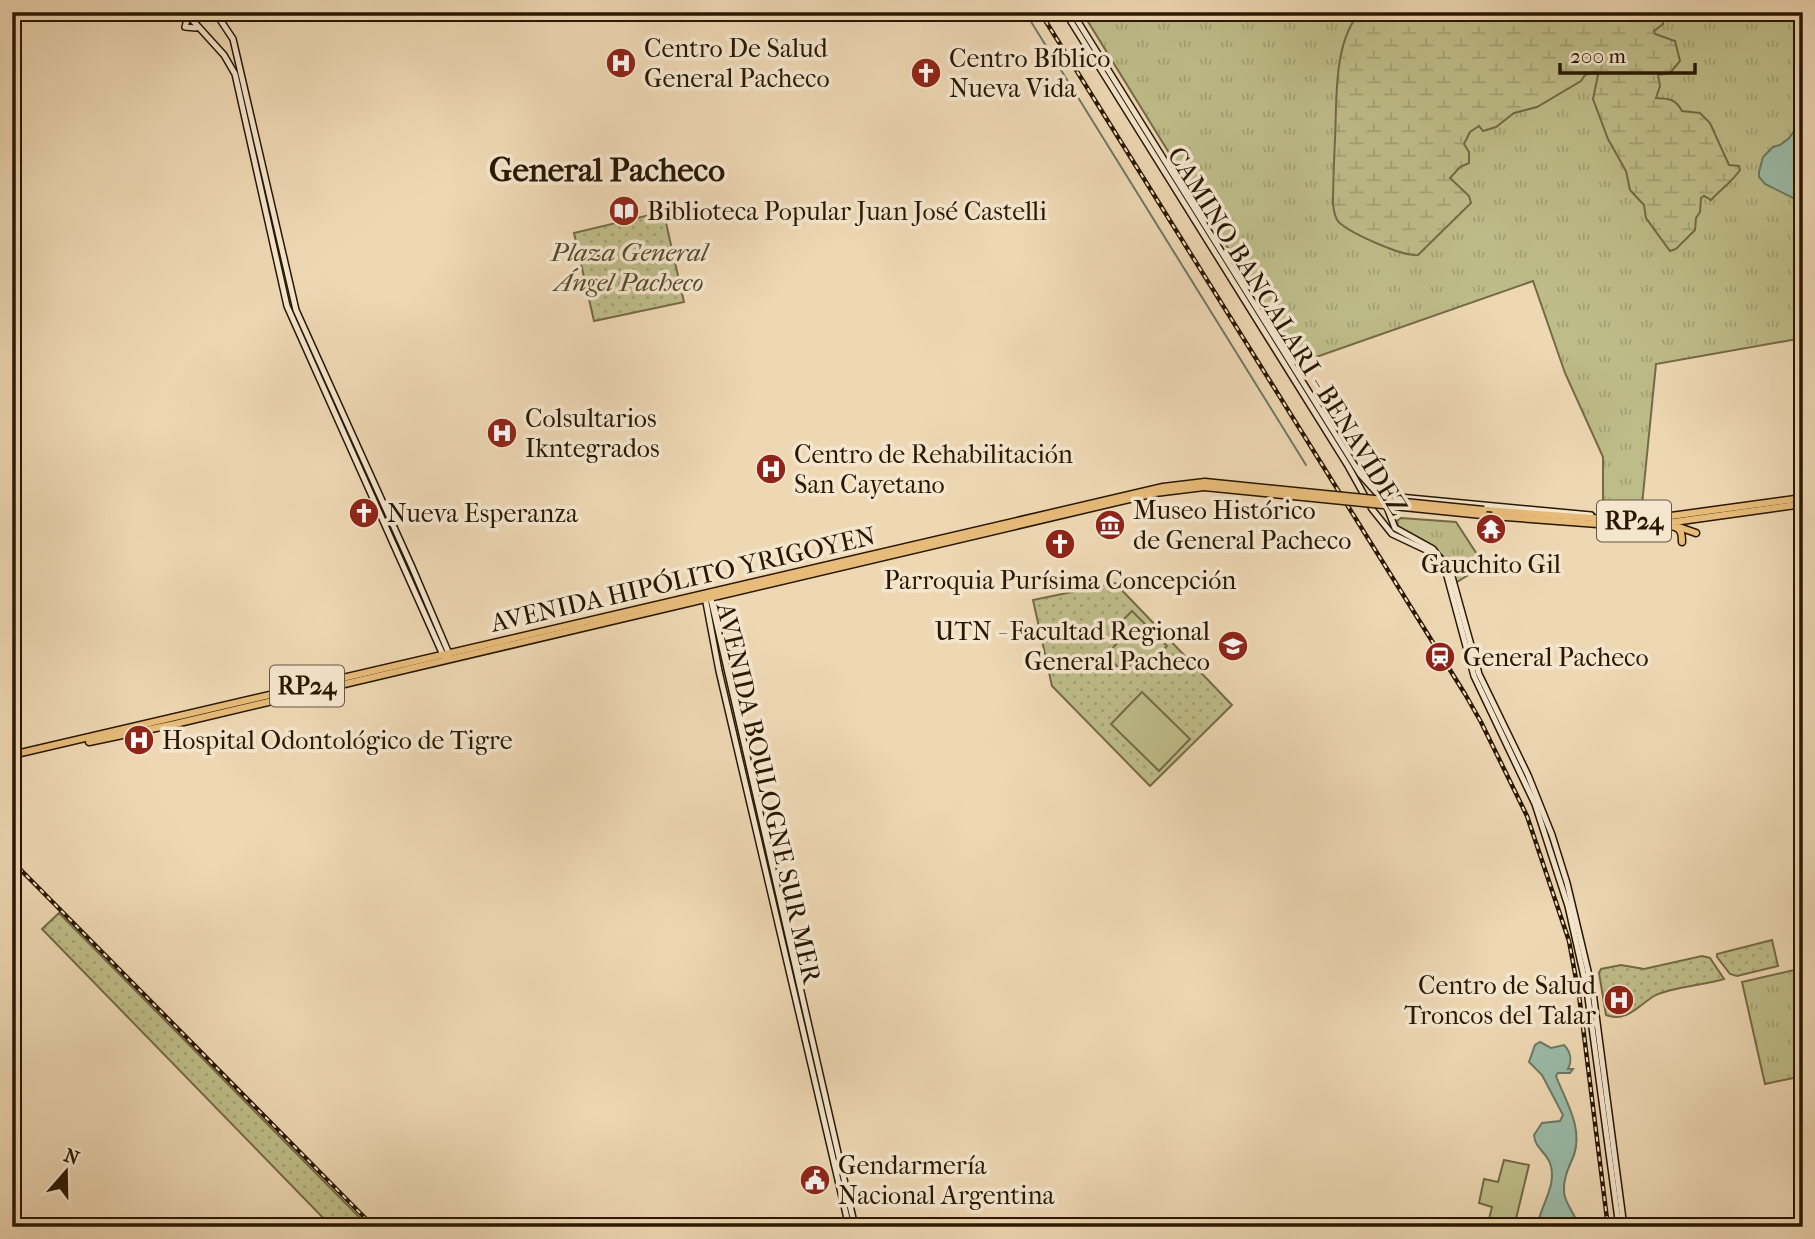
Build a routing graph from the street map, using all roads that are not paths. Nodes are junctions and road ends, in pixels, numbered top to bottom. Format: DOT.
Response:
graph roads {
  1 [pos="215,12"];
  2 [pos="1065,12"];
  3 [pos="1072,12"];
  4 [pos="187,14"];
  5 [pos="235,48"];
  6 [pos="224,55"];
  7 [pos="1204,485"];
  8 [pos="1379,494"];
  9 [pos="1803,498"];
  10 [pos="1367,500"];
  11 [pos="1803,504"];
  12 [pos="1688,513"];
  13 [pos="1643,514"];
  14 [pos="1658,525"];
  15 [pos="1677,527"];
  16 [pos="1696,533"];
  17 [pos="1682,542"];
  18 [pos="707,598"];
  19 [pos="447,656"];
  20 [pos="12,757"];
  21 [pos="849,1227"];
  22 [pos="855,1227"];
  23 [pos="1621,1227"];
  1 -- 5 [label="main road"];
  2 -- 10 [label="main road, CAMINO BANCALARI - BENAVÍDEZ"];
  3 -- 8 [label="main road, CAMINO BANCALARI - BENAVÍDEZ"];
  4 -- 6 [label="main road"];
  5 -- 6 [label="main road"];
  5 -- 19 [label="main road"];
  6 -- 19 [label="main road"];
  7 -- 12 [label="main road, RP24, bridge"];
  7 -- 14 [label="main road, RP24, bridge"];
  7 -- 18 [label="main road, AVENIDA HIPÓLITO YRIGOYEN / RP24"];
  8 -- 10 [label="main road"];
  8 -- 13 [label="main road"];
  8 -- 23 [label="main road, CAMINO BANCALARI - BENAVÍDEZ"];
  9 -- 12 [label="main road, RP24"];
  10 -- 23 [label="main road, CAMINO BANCALARI - BENAVÍDEZ"];
  11 -- 14 [label="main road, RP24"];
  12 -- 13 [label="main road"];
  14 -- 15 [label="main road"];
  15 -- 16 [label="main road"];
  15 -- 17 [label="main road"];
  18 -- 19 [label="main road, AVENIDA HIPÓLITO YRIGOYEN / RP24"];
  18 -- 21 [label="main road, AVENIDA BOULOGNE SUR MER"];
  18 -- 22 [label="main road, AVENIDA BOULOGNE SUR MER"];
  19 -- 20 [label="main road, AVENIDA HIPÓLITO YRIGOYEN / RP24"];
}
